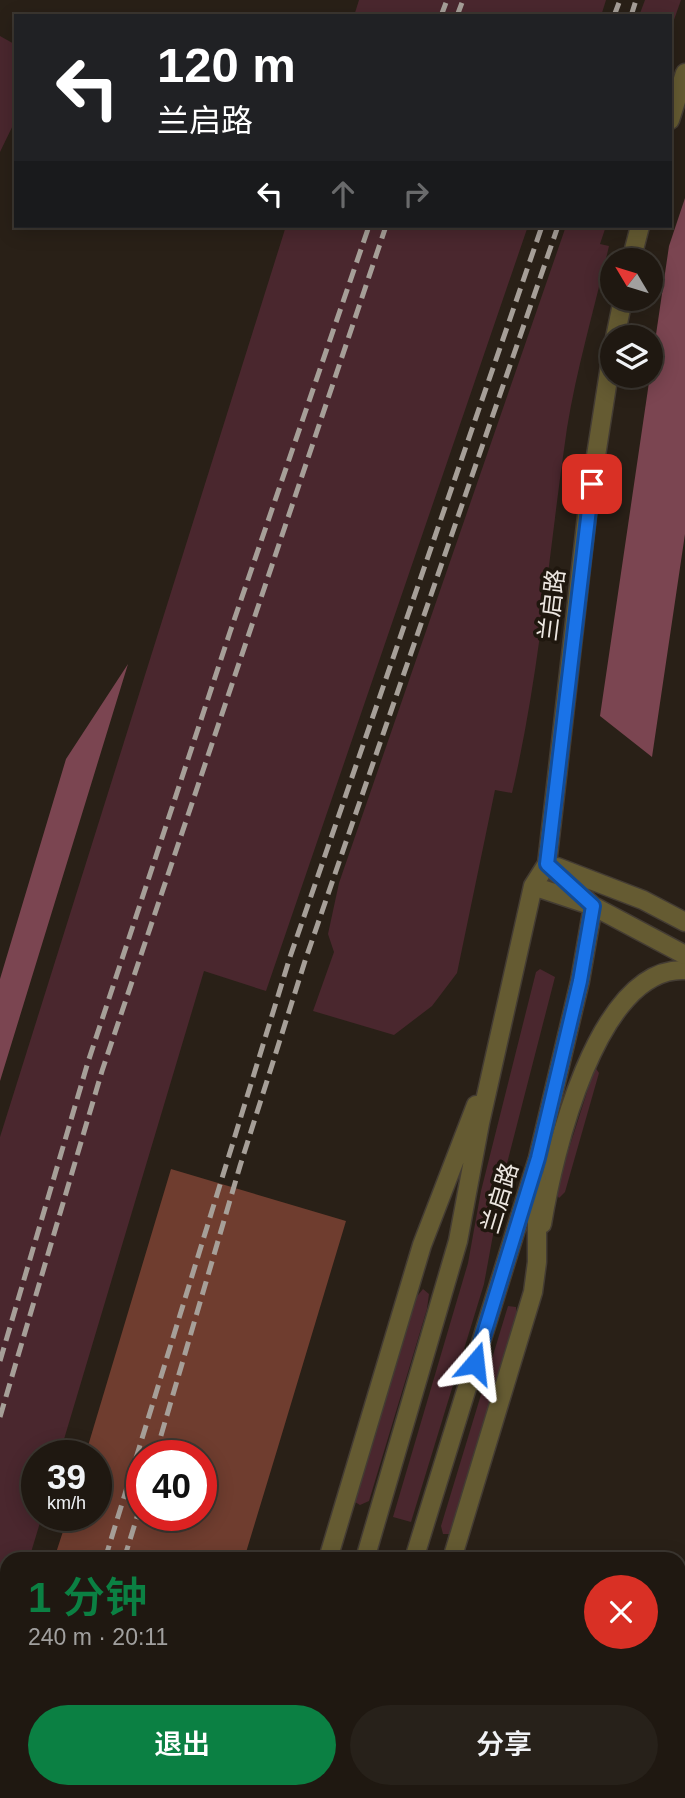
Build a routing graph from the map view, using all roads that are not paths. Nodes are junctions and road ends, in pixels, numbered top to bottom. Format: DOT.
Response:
graph roads {
  1 [pos="685,73"];
  2 [pos="672,114"];
  3 [pos="639,228"];
  4 [pos="634,248"];
  5 [pos="607,388"];
  6 [pos="547,864"];
  7 [pos="533,886"];
  8 [pos="593,906"];
  9 [pos="685,922"];
  10 [pos="685,955"];
  11 [pos="685,970"];
  12 [pos="500,1032"];
  13 [pos="538,1158"];
  14 [pos="537,1262"];
  15 [pos="330,1552"];
  16 [pos="367,1552"];
  17 [pos="416,1552"];
  18 [pos="454,1552"];
  1 -- 2 [label="street"];
  3 -- 4 [label="street"];
  5 -- 6 [label="street, 兰启路"];
  6 -- 7 [label="street, 兰启路"];
  6 -- 8 [label="street"];
  6 -- 9 [label="street"];
  7 -- 8 [label="street"];
  7 -- 12 [label="street, 兰启路"];
  8 -- 10 [label="street"];
  8 -- 13 [label="street, 兰启路"];
  11 -- 14 [label="street"];
  12 -- 15 [label="street"];
  12 -- 16 [label="street, 兰启路"];
  13 -- 14 [label="street"];
  13 -- 17 [label="street, 兰启路"];
  14 -- 18 [label="street"];
}
